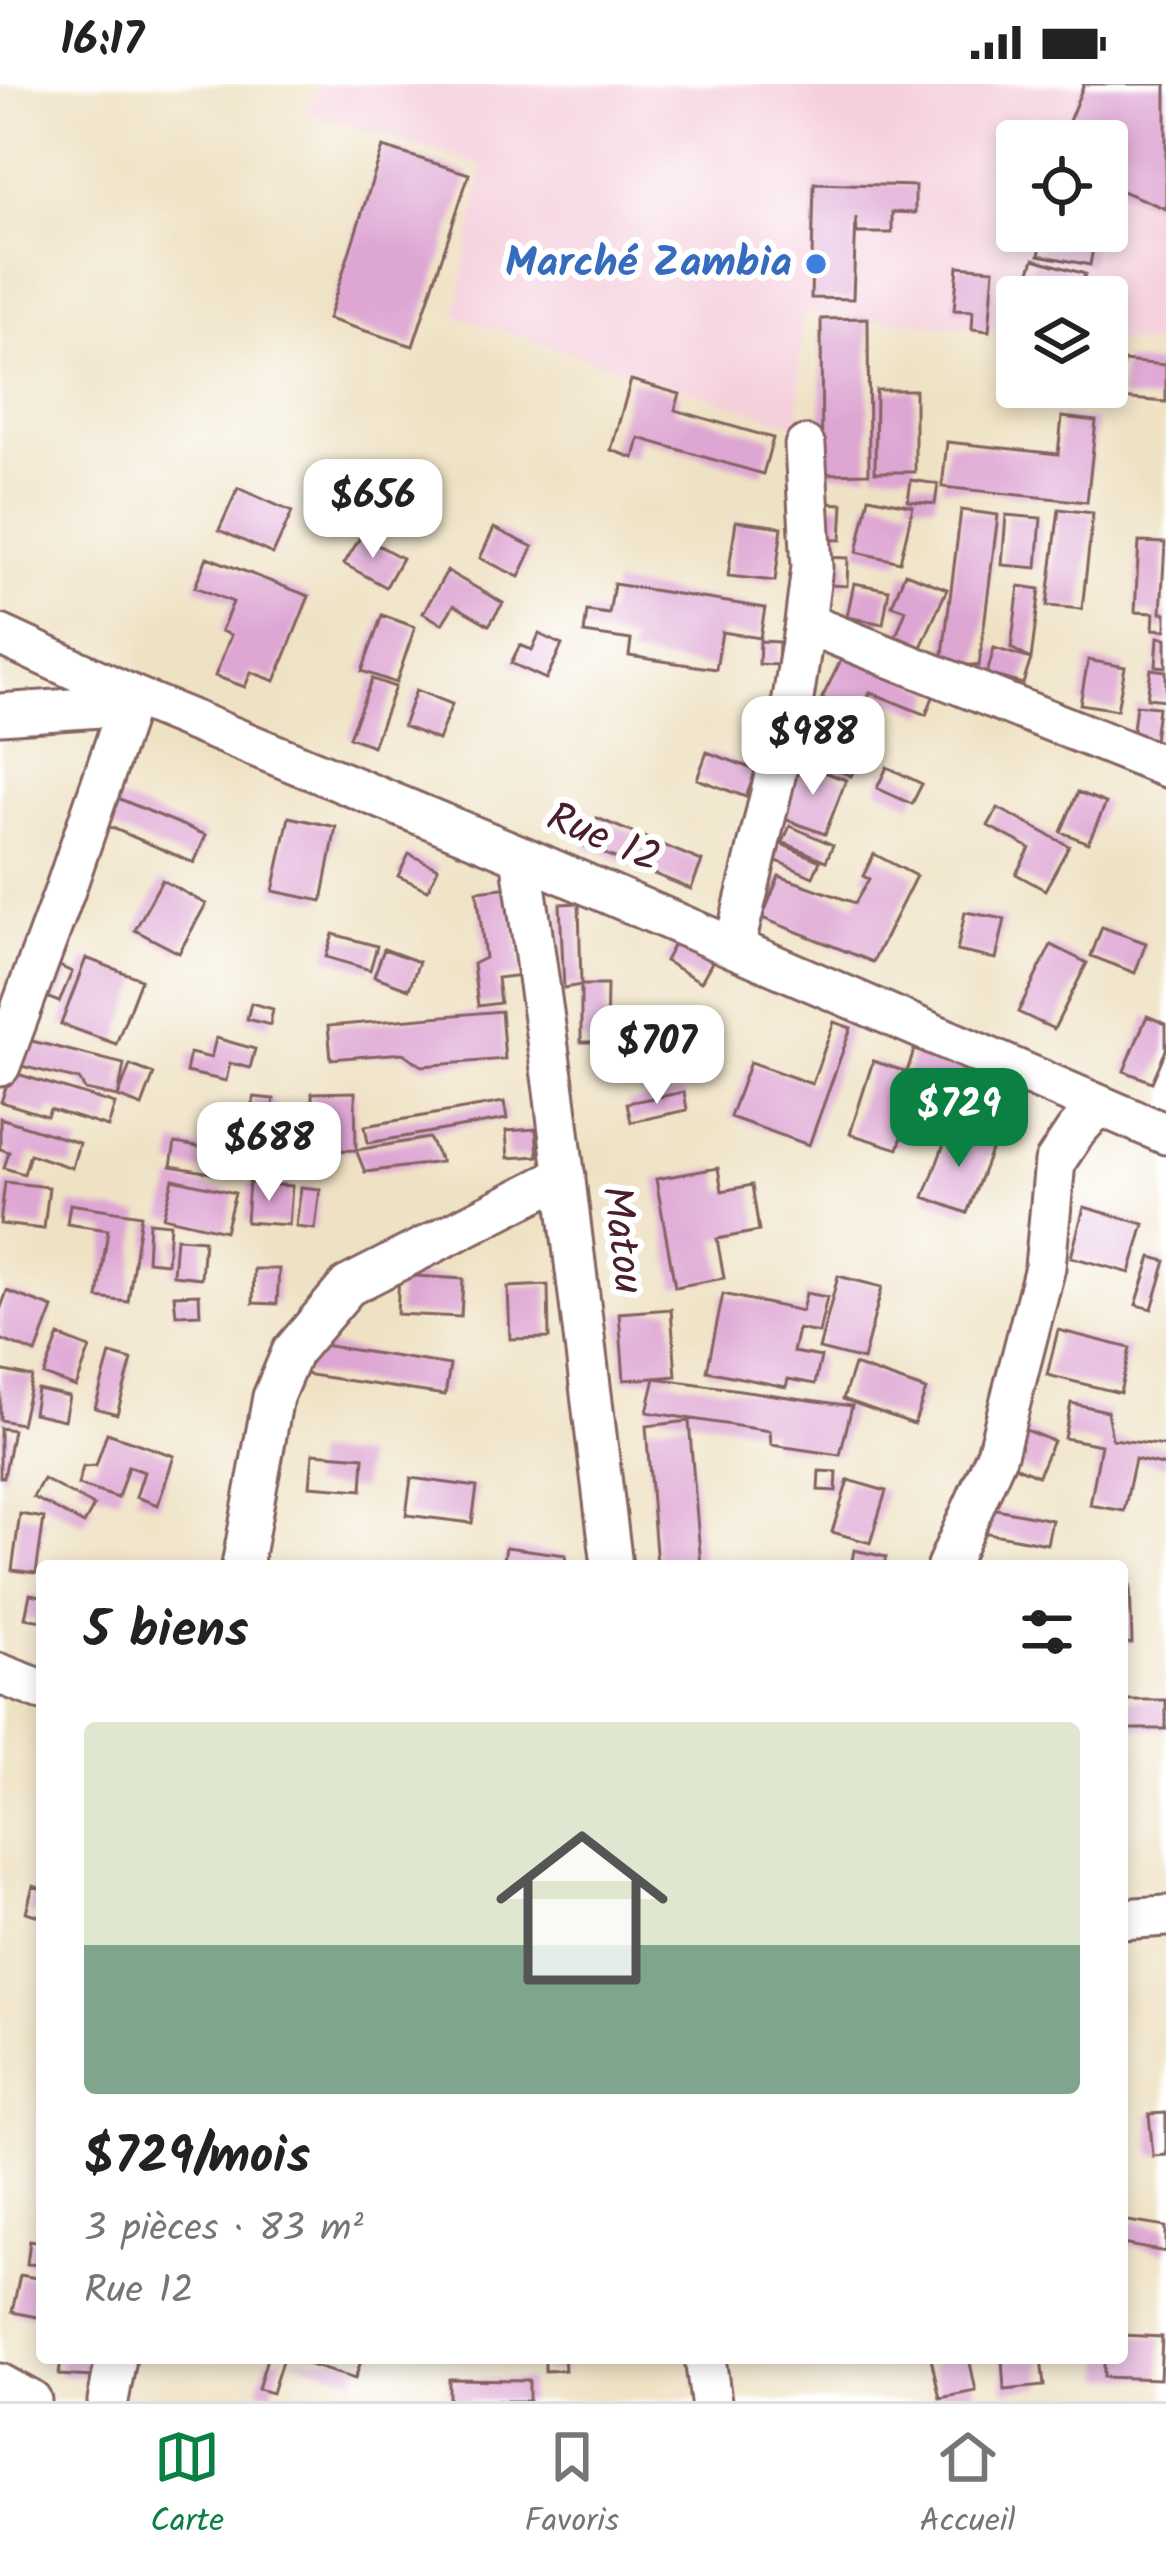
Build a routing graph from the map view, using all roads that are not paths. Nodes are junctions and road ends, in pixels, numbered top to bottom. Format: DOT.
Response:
graph roads {
  1 [pos="805,446"];
  2 [pos="805,623"];
  3 [pos="0,635"];
  4 [pos="131,703"];
  5 [pos="0,714"];
  6 [pos="1166,767"];
  7 [pos="521,856"];
  8 [pos="734,948"];
  9 [pos="0,1066"];
  10 [pos="1099,1106"];
  11 [pos="1166,1134"];
  12 [pos="565,1176"];
  13 [pos="243,1560"];
  14 [pos="611,1560"];
  15 [pos="949,1560"];
  16 [pos="0,1674"];
  17 [pos="36,1688"];
  18 [pos="1166,1916"];
  19 [pos="1128,1919"];
  20 [pos="115,2364"];
  21 [pos="706,2364"];
  22 [pos="0,2384"];
  23 [pos="32,2401"];
  24 [pos="108,2401"];
  25 [pos="711,2401"];
  1 -- 2 [label="street"];
  2 -- 6 [label="street"];
  2 -- 8 [label="street"];
  3 -- 4 [label="street, Rue 12"];
  4 -- 5 [label="street"];
  4 -- 7 [label="street, Rue 12"];
  4 -- 9 [label="street"];
  7 -- 8 [label="street, Rue 12"];
  7 -- 12 [label="street, Matou"];
  8 -- 10 [label="street, Rue 12"];
  10 -- 11 [label="street, Rue 12"];
  10 -- 15 [label="street"];
  12 -- 13 [label="street"];
  12 -- 14 [label="street, Matou"];
  16 -- 17 [label="street"];
  18 -- 19 [label="street"];
  20 -- 24 [label="street"];
  21 -- 25 [label="street"];
  22 -- 23 [label="street"];
}
